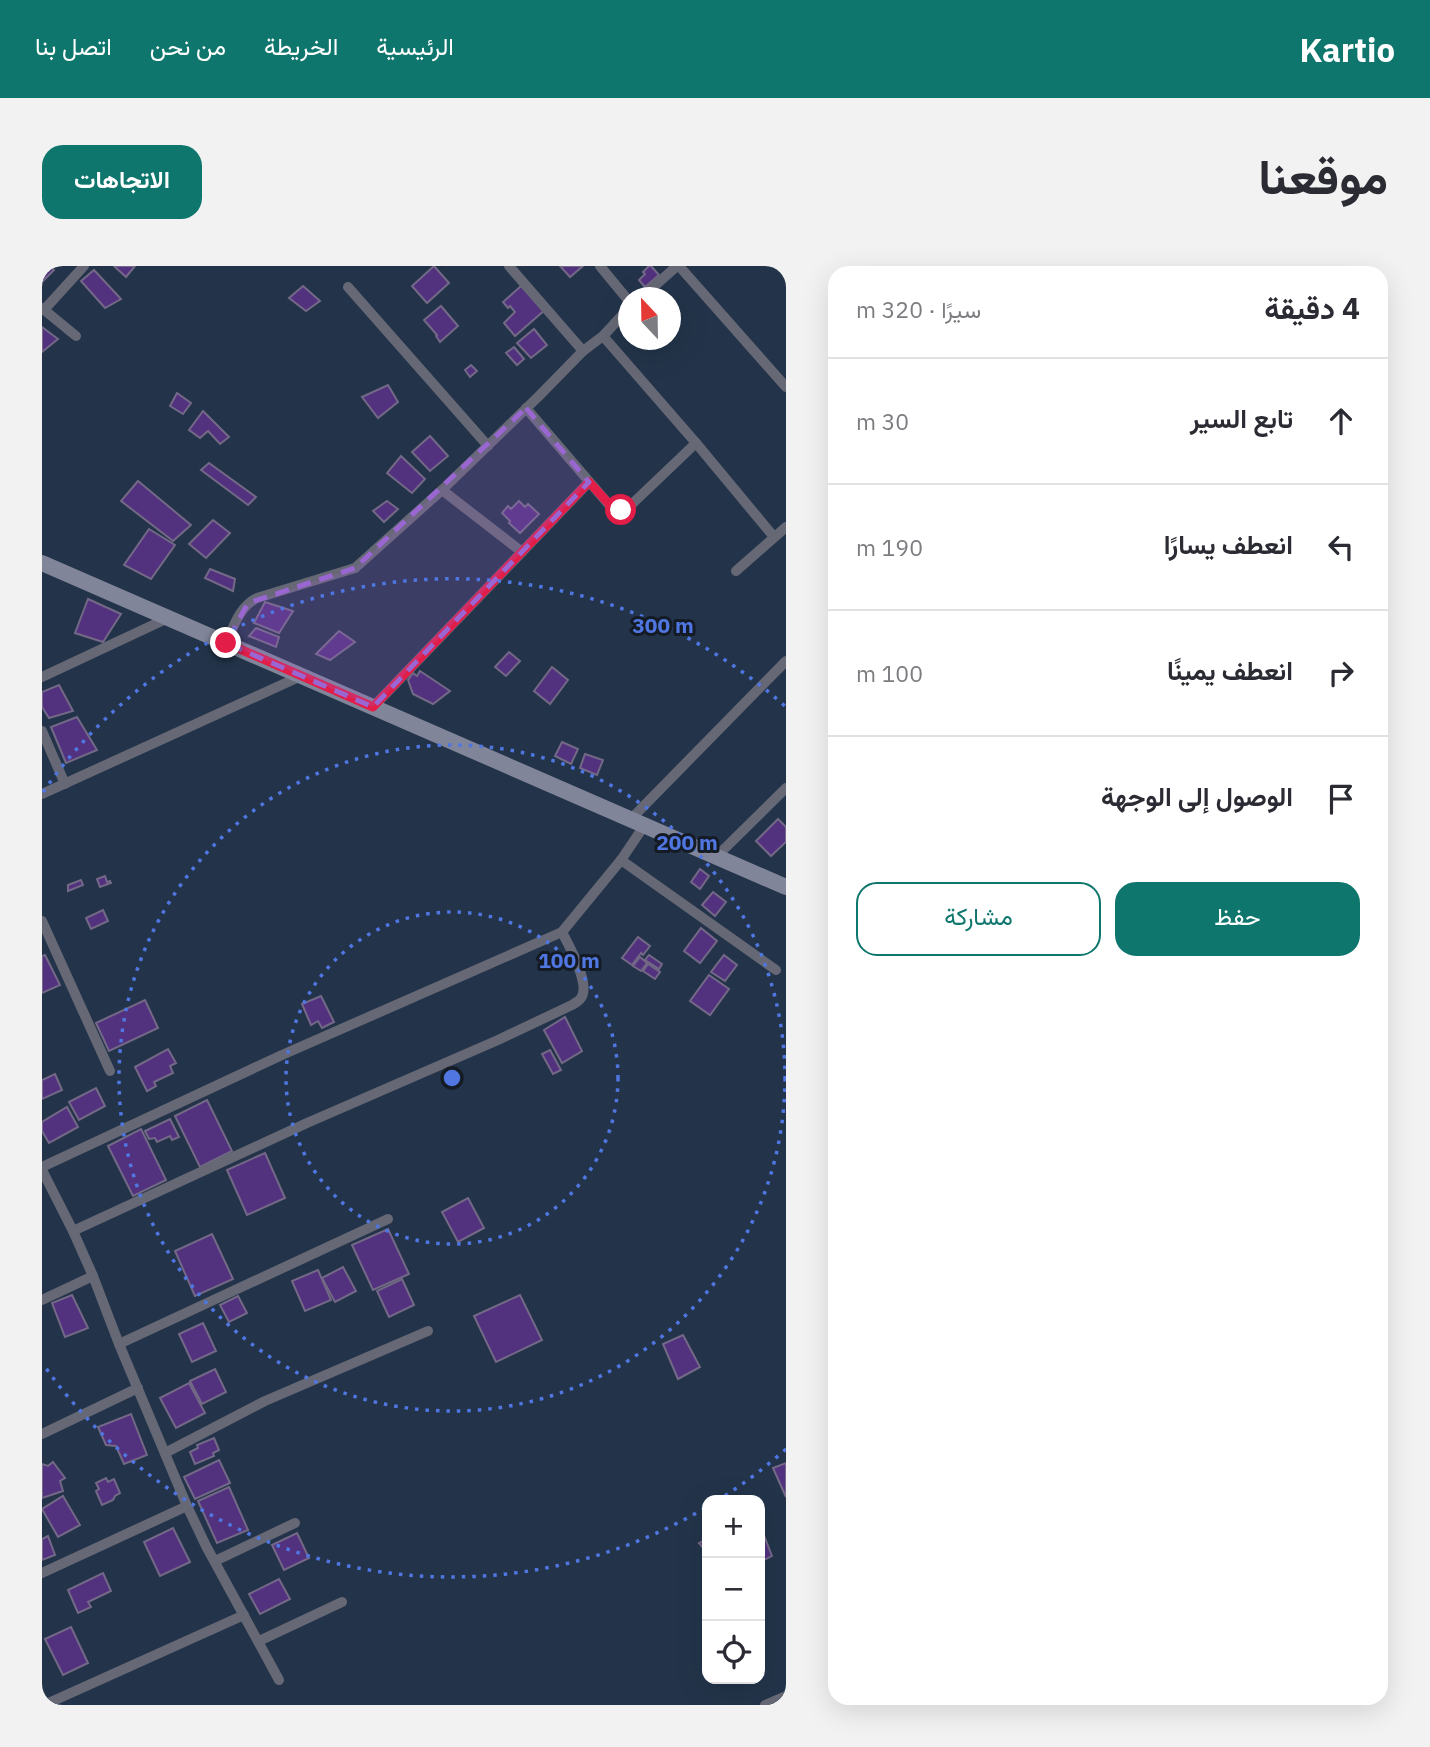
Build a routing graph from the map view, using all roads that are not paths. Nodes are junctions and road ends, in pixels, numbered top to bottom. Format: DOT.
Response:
graph roads {
  1 [pos="85,266"];
  2 [pos="509,266"];
  3 [pos="600,266"];
  4 [pos="678,266"];
  5 [pos="348,287"];
  6 [pos="654,287"];
  7 [pos="618,288"];
  8 [pos="43,309"];
  9 [pos="618,320"];
  10 [pos="76,336"];
  11 [pos="603,336"];
  12 [pos="583,351"];
  13 [pos="786,387"];
  14 [pos="526,408"];
  15 [pos="696,443"];
  16 [pos="488,446"];
  17 [pos="589,482"];
  18 [pos="442,490"];
  19 [pos="786,527"];
  20 [pos="774,537"];
  21 [pos="522,552"];
  22 [pos="42,563"];
  23 [pos="736,571"];
  24 [pos="168,618"];
  25 [pos="226,643"];
  26 [pos="786,661"];
  27 [pos="301,676"];
  28 [pos="42,677"];
  29 [pos="373,707"];
  30 [pos="42,731"];
  31 [pos="65,784"];
  32 [pos="786,788"];
  33 [pos="42,794"];
  34 [pos="637,823"];
  35 [pos="716,857"];
  36 [pos="621,860"];
  37 [pos="786,887"];
  38 [pos="42,921"];
  39 [pos="562,932"];
  40 [pos="776,970"];
  41 [pos="110,1071"];
  42 [pos="42,1168"];
  43 [pos="388,1219"];
  44 [pos="73,1231"];
  45 [pos="93,1276"];
  46 [pos="42,1300"];
  47 [pos="428,1331"];
  48 [pos="119,1343"];
  49 [pos="138,1388"];
  50 [pos="42,1434"];
  51 [pos="166,1453"];
  52 [pos="187,1506"];
  53 [pos="295,1523"];
  54 [pos="215,1561"];
  55 [pos="42,1573"];
  56 [pos="342,1602"];
  57 [pos="244,1615"];
  58 [pos="258,1641"];
  59 [pos="279,1680"];
  60 [pos="786,1696"];
  61 [pos="44,1705"];
  62 [pos="765,1705"];
  1 -- 8 [label="street"];
  2 -- 12 [label="street"];
  3 -- 7 [label="street"];
  4 -- 6 [label="street"];
  4 -- 13 [label="street"];
  5 -- 16 [label="street"];
  8 -- 10 [label="street"];
  9 -- 11 [label="street"];
  11 -- 12 [label="street"];
  11 -- 15 [label="street"];
  12 -- 14 [label="street"];
  14 -- 16 [label="street"];
  14 -- 17 [label="street"];
  15 -- 17 [label="street"];
  15 -- 20 [label="street"];
  16 -- 18 [label="street"];
  17 -- 21 [label="street"];
  18 -- 21 [label="street"];
  18 -- 25 [label="street"];
  19 -- 20 [label="street"];
  20 -- 23 [label="street"];
  21 -- 29 [label="street"];
  22 -- 24 [label="main road"];
  24 -- 25 [label="main road"];
  24 -- 28 [label="street"];
  25 -- 27 [label="main road"];
  26 -- 34 [label="street"];
  27 -- 29 [label="main road"];
  27 -- 31 [label="street"];
  29 -- 34 [label="main road"];
  30 -- 31 [label="street"];
  31 -- 33 [label="street"];
  32 -- 35 [label="street"];
  34 -- 35 [label="main road"];
  34 -- 36 [label="street"];
  35 -- 37 [label="main road"];
  36 -- 39 [label="street"];
  36 -- 40 [label="street"];
  38 -- 41 [label="street"];
  39 -- 42 [label="street"];
  39 -- 44 [label="street"];
  42 -- 44 [label="street"];
  43 -- 48 [label="street"];
  44 -- 45 [label="street"];
  45 -- 46 [label="street"];
  45 -- 48 [label="street"];
  47 -- 51 [label="street"];
  48 -- 49 [label="street"];
  49 -- 50 [label="street"];
  49 -- 51 [label="street"];
  51 -- 52 [label="street"];
  52 -- 54 [label="street"];
  52 -- 55 [label="street"];
  53 -- 54 [label="street"];
  54 -- 57 [label="street"];
  56 -- 58 [label="street"];
  57 -- 58 [label="street"];
  57 -- 61 [label="street"];
  58 -- 59 [label="street"];
  60 -- 62 [label="street"];
}
